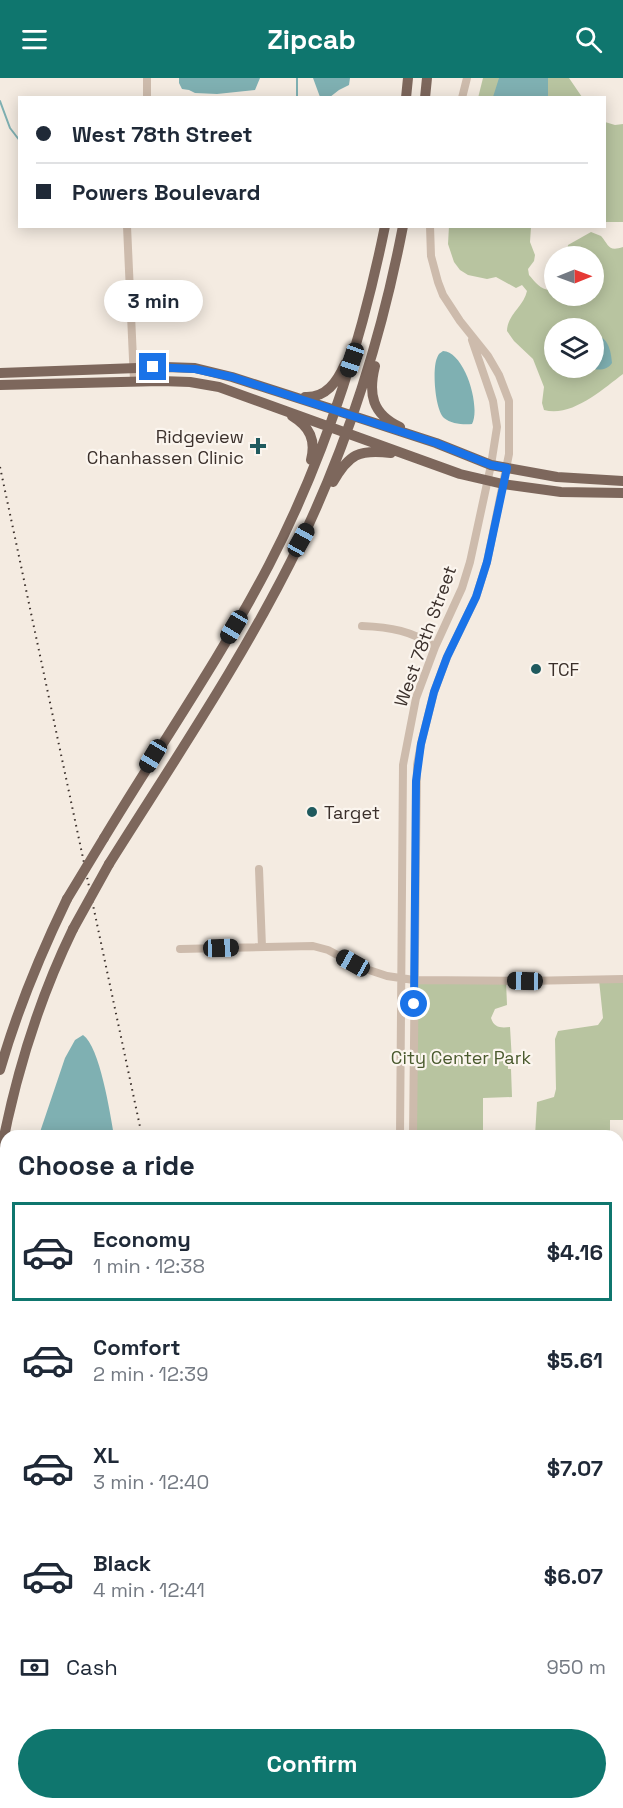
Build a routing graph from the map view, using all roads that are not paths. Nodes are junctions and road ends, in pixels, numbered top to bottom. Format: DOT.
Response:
graph roads {
  1 [pos="147,78"];
  2 [pos="408,78"];
  3 [pos="427,78"];
  4 [pos="467,78"];
  5 [pos="147,96"];
  6 [pos="406,96"];
  7 [pos="425,96"];
  8 [pos="462,96"];
  9 [pos="127,228"];
  10 [pos="385,228"];
  11 [pos="403,228"];
  12 [pos="430,228"];
  13 [pos="398,255"];
  14 [pos="374,275"];
  15 [pos="470,334"];
  16 [pos="133,368"];
  17 [pos="0,372"];
  18 [pos="134,381"];
  19 [pos="0,385"];
  20 [pos="288,395"];
  21 [pos="268,403"];
  22 [pos="335,410"];
  23 [pos="352,416"];
  24 [pos="329,426"];
  25 [pos="346,433"];
  26 [pos="436,443"];
  27 [pos="414,458"];
  28 [pos="491,465"];
  29 [pos="507,468"];
  30 [pos="488,481"];
  31 [pos="623,481"];
  32 [pos="503,484"];
  33 [pos="623,493"];
  34 [pos="285,533"];
  35 [pos="301,540"];
  36 [pos="362,626"];
  37 [pos="435,647"];
  38 [pos="259,869"];
  39 [pos="262,947"];
  40 [pos="180,949"];
  41 [pos="401,978"];
  42 [pos="623,979"];
  43 [pos="414,980"];
  44 [pos="0,1070"];
  45 [pos="5,1130"];
  46 [pos="400,1130"];
  47 [pos="413,1130"];
  1 -- 5 [label="street"];
  2 -- 6 [label="main road"];
  3 -- 7 [label="main road"];
  4 -- 8 [label="street"];
  9 -- 16 [label="street"];
  10 -- 14 [label="main road"];
  11 -- 13 [label="main road"];
  12 -- 15 [label="street, West 78th Street"];
  13 -- 23 [label="main road"];
  13 -- 26 [label="main road"];
  14 -- 20 [label="main road"];
  14 -- 22 [label="main road"];
  15 -- 28 [label="street, West 78th Street"];
  15 -- 29 [label="street, West 78th Street"];
  16 -- 17 [label="main road"];
  16 -- 18 [label="street"];
  16 -- 20 [label="main road"];
  18 -- 19 [label="main road"];
  18 -- 21 [label="main road"];
  20 -- 22 [label="main road"];
  21 -- 24 [label="main road"];
  21 -- 34 [label="main road"];
  22 -- 23 [label="main road"];
  22 -- 24 [label="main road"];
  23 -- 25 [label="main road"];
  23 -- 26 [label="main road"];
  24 -- 25 [label="main road"];
  24 -- 34 [label="main road"];
  25 -- 27 [label="main road"];
  25 -- 35 [label="main road"];
  26 -- 28 [label="main road"];
  27 -- 30 [label="main road"];
  27 -- 35 [label="main road"];
  28 -- 29 [label="main road"];
  28 -- 30 [label="street, West 78th Street"];
  29 -- 31 [label="main road"];
  29 -- 32 [label="street, West 78th Street"];
  30 -- 32 [label="main road"];
  30 -- 37 [label="street, West 78th Street"];
  32 -- 33 [label="main road"];
  32 -- 43 [label="street, West 78th Street"];
  34 -- 44 [label="main road, bridge"];
  35 -- 45 [label="main road, bridge"];
  36 -- 37 [label="street"];
  37 -- 41 [label="street, West 78th Street"];
  38 -- 39 [label="street"];
  39 -- 40 [label="street"];
  39 -- 41 [label="street"];
  41 -- 43 [label="street"];
  41 -- 46 [label="street, West 78th Street"];
  42 -- 43 [label="street"];
  43 -- 47 [label="street, West 78th Street"];
}
